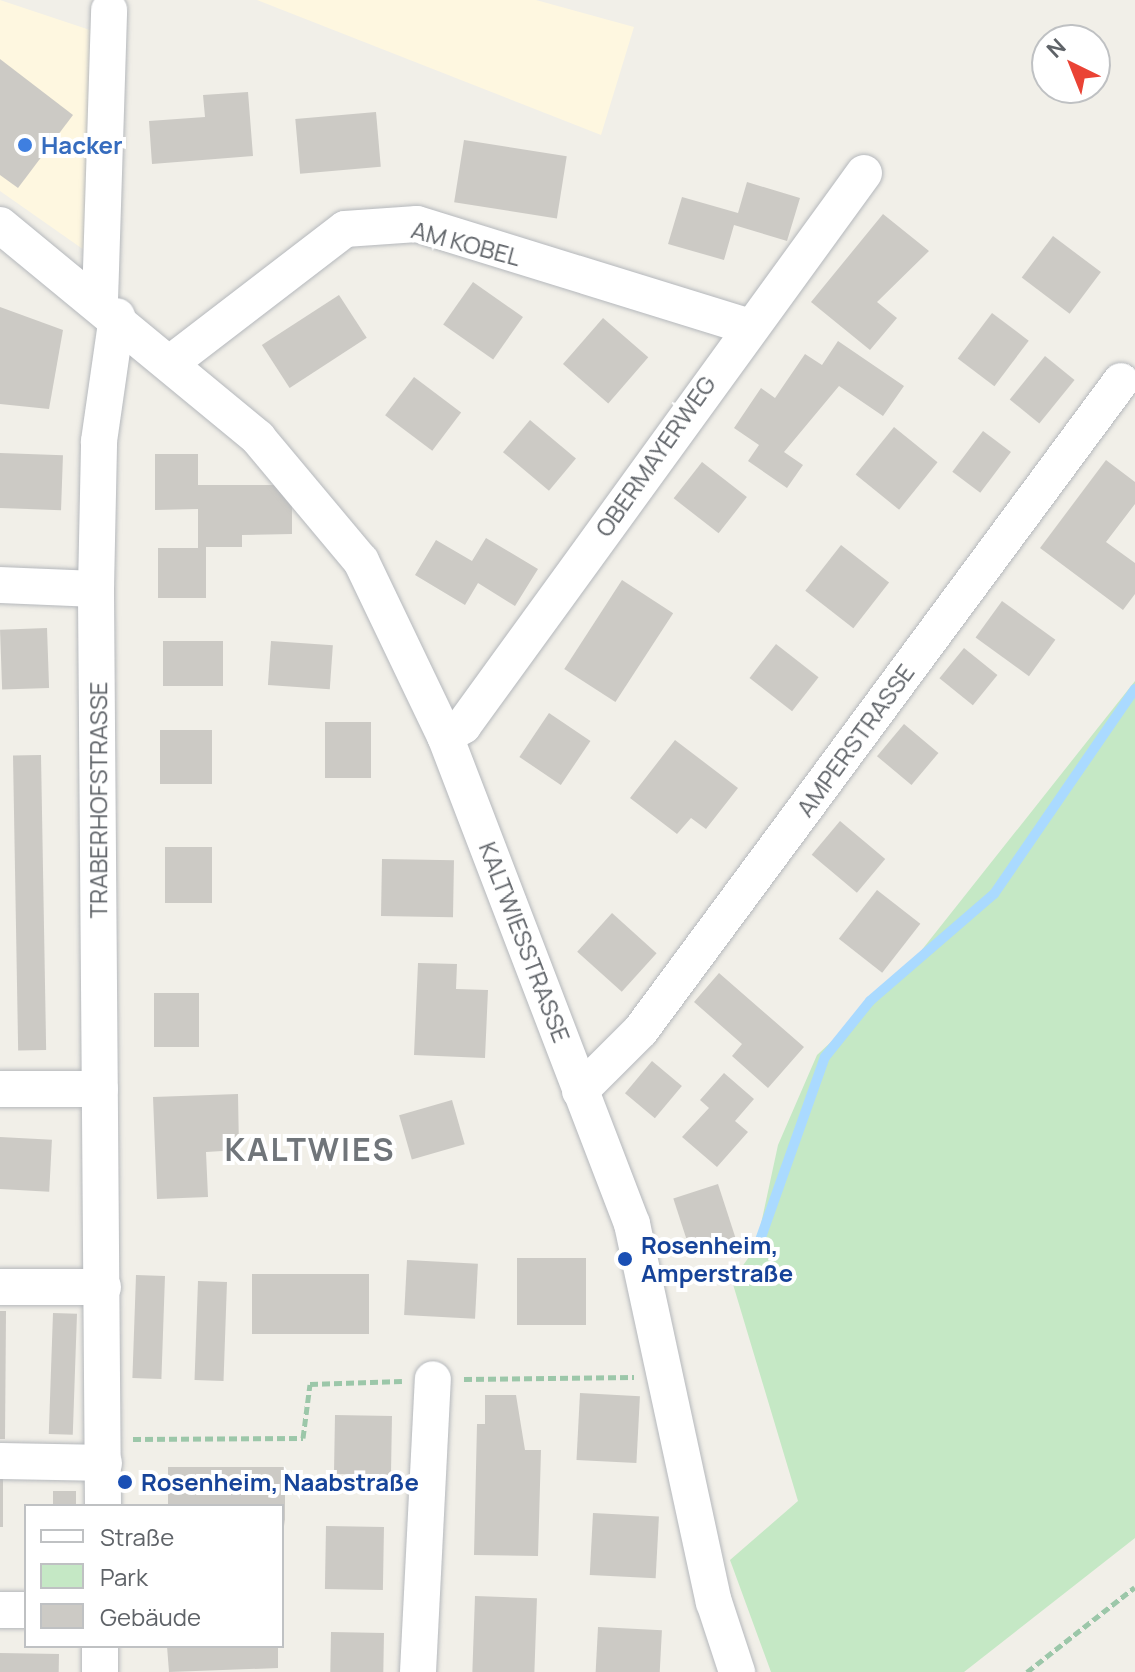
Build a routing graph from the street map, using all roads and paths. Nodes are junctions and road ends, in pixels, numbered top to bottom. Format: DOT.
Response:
graph roads {
  1 [pos="109,10"];
  2 [pos="864,173"];
  3 [pos="0,225"];
  4 [pos="109,309"];
  5 [pos="747,326"];
  6 [pos="173,361"];
  7 [pos="1121,381"];
  8 [pos="0,585"];
  9 [pos="96,589"];
  10 [pos="445,736"];
  11 [pos="0,1089"];
  12 [pos="100,1089"];
  13 [pos="580,1091"];
  14 [pos="0,1287"];
  15 [pos="103,1287"];
  16 [pos="668,1377"];
  17 [pos="433,1379"];
  18 [pos="104,1451"];
  19 [pos="0,1461"];
  20 [pos="103,1504"];
  21 [pos="1135,1587"];
  22 [pos="0,1610"];
  23 [pos="24,1610"];
  24 [pos="100,1648"];
  25 [pos="100,1672"];
  26 [pos="418,1672"];
  27 [pos="737,1672"];
  28 [pos="1027,1672"];
  1 -- 4 [label="street, TRABERHOFSTRASSE"];
  2 -- 5 [label="street, OBERMAYERWEG"];
  3 -- 4 [label="street, KALTWIESSTRASSE"];
  4 -- 6 [label="street, KALTWIESSTRASSE"];
  4 -- 9 [label="street, TRABERHOFSTRASSE"];
  5 -- 6 [label="street, AM KOBEL"];
  5 -- 10 [label="street, OBERMAYERWEG"];
  6 -- 10 [label="street, KALTWIESSTRASSE"];
  7 -- 13 [label="street, AMPERSTRASSE"];
  8 -- 9 [label="street"];
  9 -- 12 [label="street, TRABERHOFSTRASSE"];
  10 -- 13 [label="street, KALTWIESSTRASSE"];
  11 -- 12 [label="street"];
  12 -- 15 [label="street, TRABERHOFSTRASSE"];
  13 -- 16 [label="street, KALTWIESSTRASSE"];
  14 -- 15 [label="street"];
  15 -- 18 [label="street, TRABERHOFSTRASSE"];
  16 -- 17 [label="path"];
  16 -- 27 [label="street, KALTWIESSTRASSE"];
  17 -- 18 [label="path"];
  17 -- 26 [label="street"];
  18 -- 19 [label="street"];
  18 -- 20 [label="street, TRABERHOFSTRASSE"];
  21 -- 28 [label="path"];
  22 -- 23 [label="street"];
  24 -- 25 [label="street"];
}
